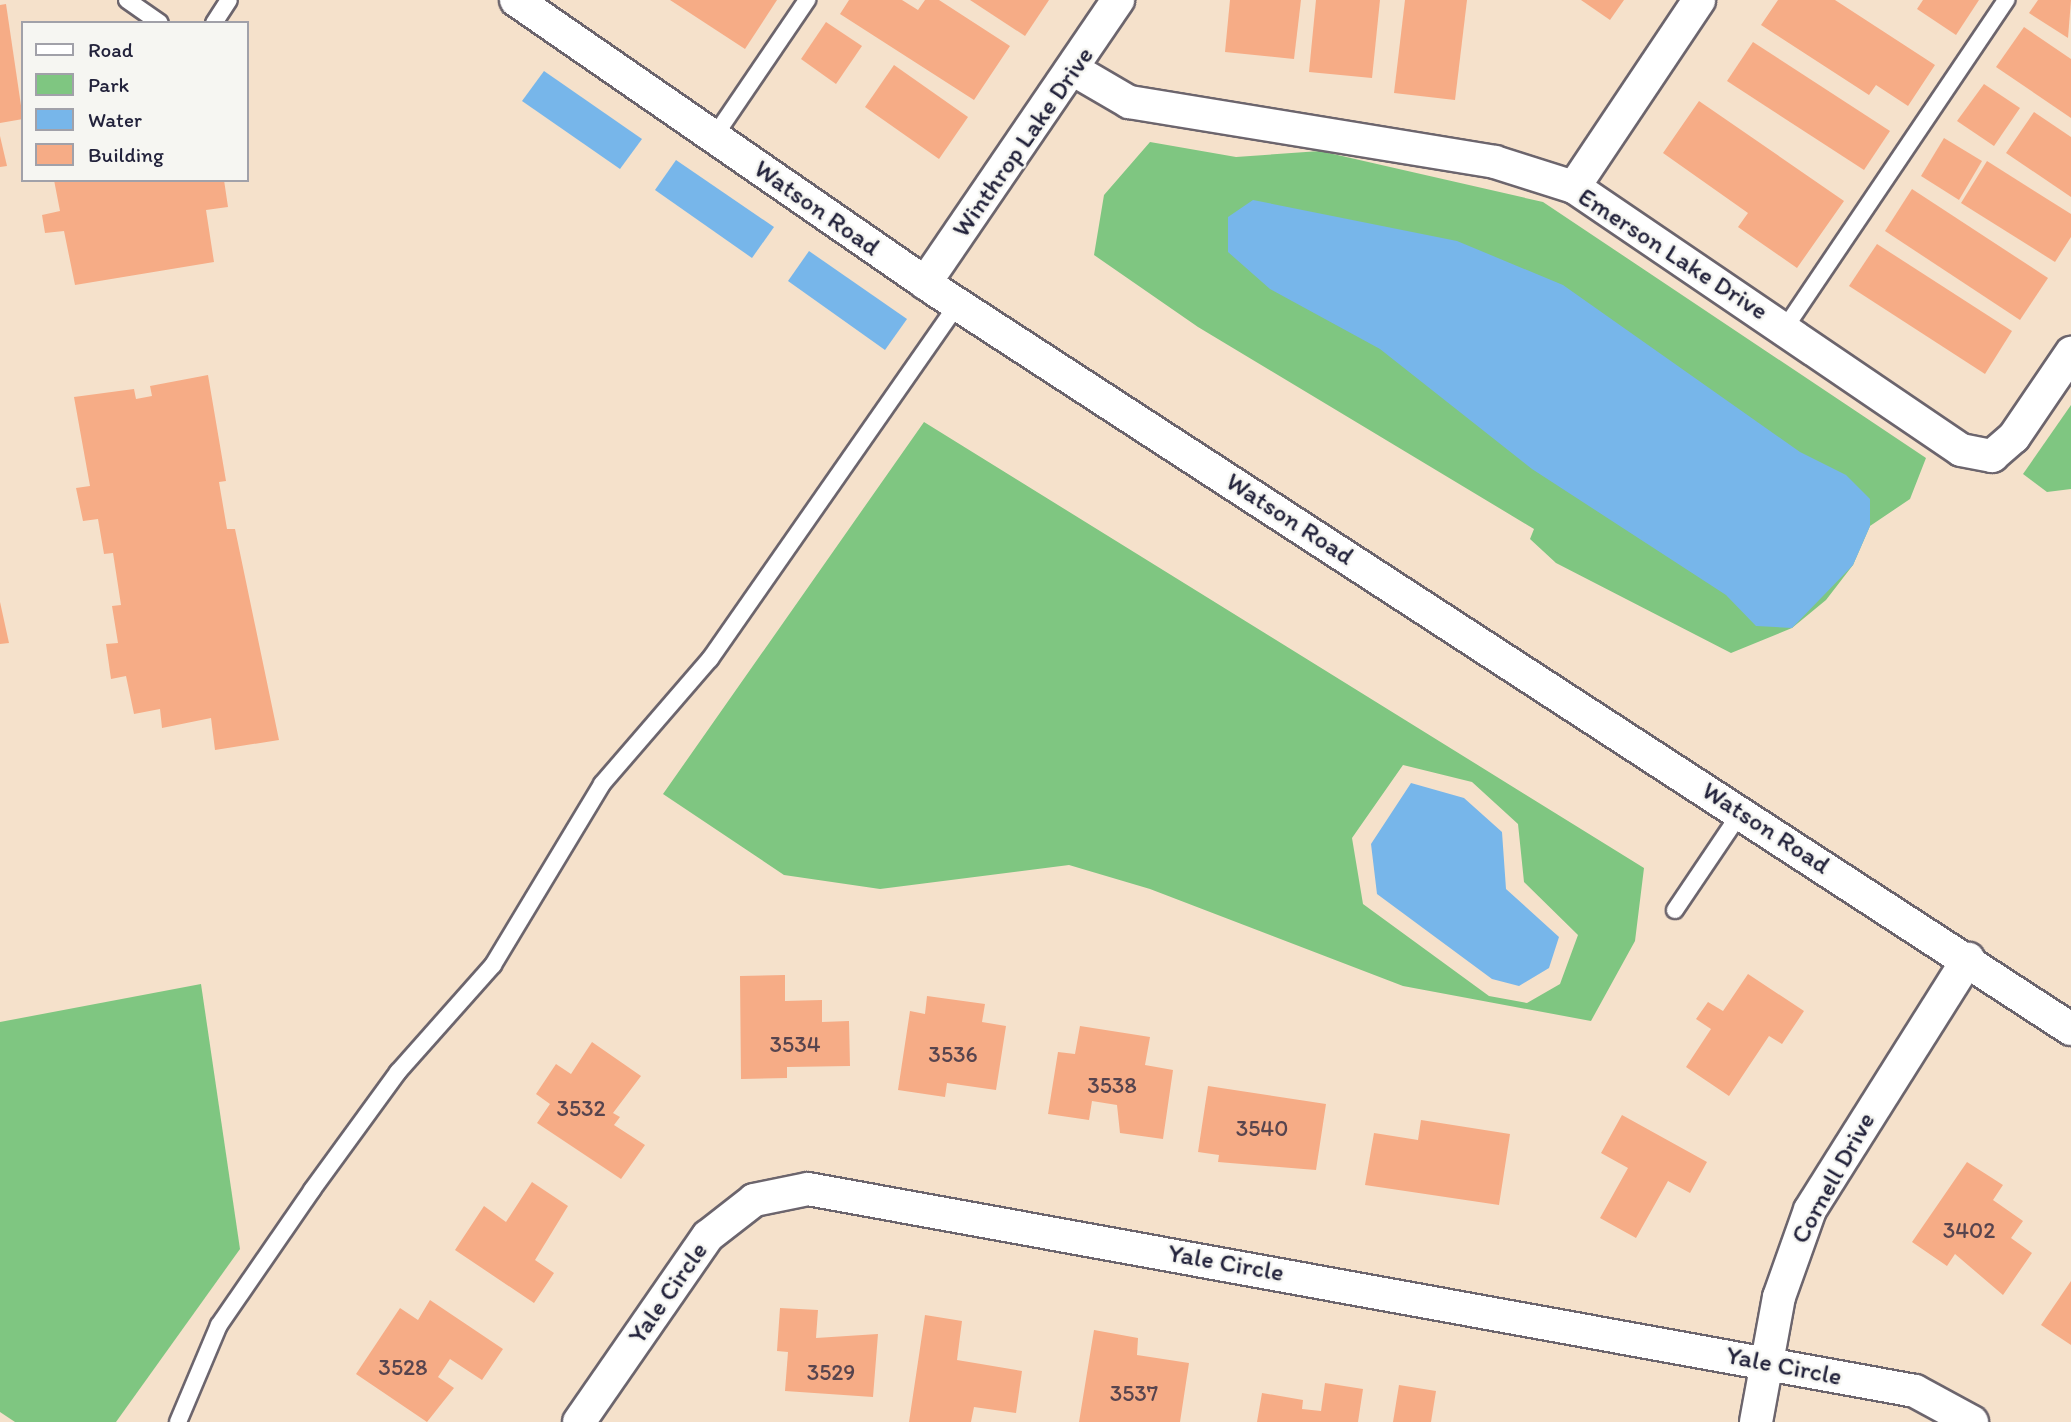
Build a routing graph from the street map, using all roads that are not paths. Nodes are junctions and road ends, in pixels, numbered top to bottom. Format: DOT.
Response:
graph roads {
  1 [pos="127,0"];
  2 [pos="229,0"];
  3 [pos="516,0"];
  4 [pos="807,0"];
  5 [pos="1118,0"];
  6 [pos="1699,0"];
  7 [pos="2006,0"];
  8 [pos="157,21"];
  9 [pos="215,21"];
  10 [pos="1074,70"];
  11 [pos="714,137"];
  12 [pos="1574,187"];
  13 [pos="925,283"];
  14 [pos="958,304"];
  15 [pos="1785,328"];
  16 [pos="2071,353"];
  17 [pos="1741,811"];
  18 [pos="1675,910"];
  19 [pos="1968,959"];
  20 [pos="2071,1029"];
  21 [pos="1765,1362"];
  22 [pos="178,1422"];
  23 [pos="579,1422"];
  24 [pos="1756,1422"];
  25 [pos="1972,1422"];
  1 -- 8 [label="lane"];
  2 -- 9 [label="lane"];
  3 -- 11 [label="street, Watson Road"];
  4 -- 11 [label="lane"];
  5 -- 10 [label="street, Winthrop Lake Drive"];
  6 -- 12 [label="street"];
  7 -- 15 [label="lane"];
  10 -- 12 [label="street, Emerson Lake Drive"];
  10 -- 13 [label="street, Winthrop Lake Drive"];
  11 -- 13 [label="street, Watson Road"];
  12 -- 15 [label="street, Emerson Lake Drive"];
  13 -- 14 [label="street, Watson Road"];
  14 -- 17 [label="street, Watson Road"];
  14 -- 22 [label="lane"];
  15 -- 16 [label="street, Emerson Lake Drive"];
  17 -- 18 [label="lane"];
  17 -- 19 [label="street, Watson Road"];
  19 -- 20 [label="street, Watson Road"];
  19 -- 21 [label="street, Cornell Drive"];
  21 -- 23 [label="street, Yale Circle"];
  21 -- 24 [label="street, Cornell Drive"];
  21 -- 25 [label="street, Yale Circle"];
}
